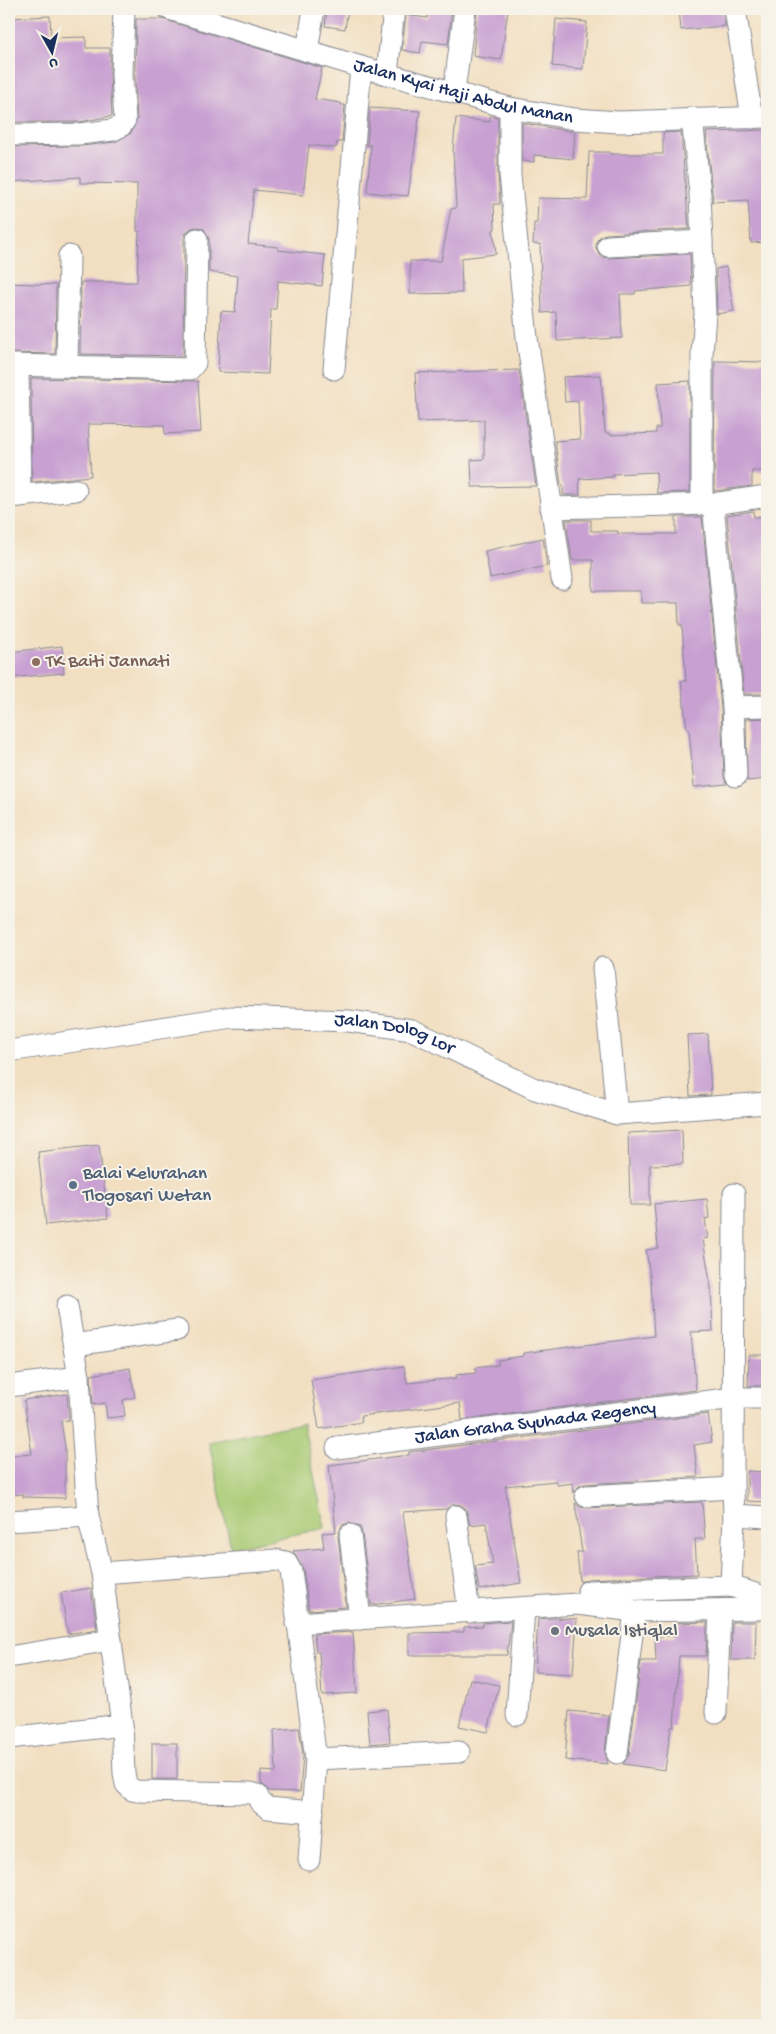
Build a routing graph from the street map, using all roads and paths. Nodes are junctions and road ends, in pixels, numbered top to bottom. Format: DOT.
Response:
graph roads {
  1 [pos="124,9"];
  2 [pos="169,9"];
  3 [pos="314,9"];
  4 [pos="394,9"];
  5 [pos="465,9"];
  6 [pos="736,9"];
  7 [pos="307,51"];
  8 [pos="361,67"];
  9 [pos="387,74"];
  10 [pos="454,92"];
  11 [pos="510,108"];
  12 [pos="760,117"];
  13 [pos="692,118"];
  14 [pos="9,135"];
  15 [pos="197,239"];
  16 [pos="702,241"];
  17 [pos="608,246"];
  18 [pos="69,256"];
  19 [pos="14,365"];
  20 [pos="67,365"];
  21 [pos="334,369"];
  22 [pos="76,490"];
  23 [pos="767,496"];
  24 [pos="14,497"];
  25 [pos="707,503"];
  26 [pos="551,508"];
  27 [pos="562,579"];
  28 [pos="767,706"];
  29 [pos="733,707"];
  30 [pos="736,776"];
  31 [pos="603,968"];
  32 [pos="9,1051"];
  33 [pos="767,1103"];
  34 [pos="616,1114"];
  35 [pos="734,1194"];
  36 [pos="67,1306"];
  37 [pos="177,1330"];
  38 [pos="74,1345"];
  39 [pos="79,1377"];
  40 [pos="9,1386"];
  41 [pos="734,1398"];
  42 [pos="767,1398"];
  43 [pos="337,1448"];
  44 [pos="733,1488"];
  45 [pos="586,1496"];
  46 [pos="734,1515"];
  47 [pos="88,1516"];
  48 [pos="456,1516"];
  49 [pos="767,1517"];
  50 [pos="9,1521"];
  51 [pos="350,1535"];
  52 [pos="102,1573"];
  53 [pos="731,1586"];
  54 [pos="588,1591"];
  55 [pos="763,1603"];
  56 [pos="524,1608"];
  57 [pos="720,1610"];
  58 [pos="634,1611"];
  59 [pos="469,1612"];
  60 [pos="360,1619"];
  61 [pos="298,1623"];
  62 [pos="111,1640"];
  63 [pos="9,1658"];
  64 [pos="716,1713"];
  65 [pos="517,1714"];
  66 [pos="122,1725"];
  67 [pos="9,1738"];
  68 [pos="459,1752"];
  69 [pos="617,1754"];
  70 [pos="316,1759"];
  71 [pos="313,1812"];
  72 [pos="309,1860"];
  1 -- 14 [label="street"];
  2 -- 7 [label="street, Jalan Kyai Haji Abdul Manan"];
  3 -- 7 [label="street"];
  4 -- 9 [label="street"];
  5 -- 10 [label="street"];
  6 -- 12 [label="street"];
  7 -- 8 [label="street, Jalan Kyai Haji Abdul Manan"];
  8 -- 9 [label="street, Jalan Kyai Haji Abdul Manan"];
  8 -- 21 [label="street"];
  9 -- 10 [label="street, Jalan Kyai Haji Abdul Manan"];
  10 -- 11 [label="street, Jalan Kyai Haji Abdul Manan"];
  11 -- 13 [label="street, Jalan Kyai Haji Abdul Manan"];
  11 -- 26 [label="street"];
  12 -- 13 [label="street, Jalan Kyai Haji Abdul Manan"];
  13 -- 16 [label="street"];
  15 -- 20 [label="street"];
  16 -- 17 [label="street"];
  16 -- 25 [label="street"];
  18 -- 20 [label="street"];
  19 -- 20 [label="street"];
  19 -- 24 [label="street"];
  22 -- 24 [label="street"];
  23 -- 25 [label="street"];
  25 -- 26 [label="street"];
  25 -- 29 [label="street"];
  26 -- 27 [label="street"];
  28 -- 29 [label="street"];
  29 -- 30 [label="street"];
  31 -- 34 [label="street"];
  32 -- 34 [label="street, Jalan Dolog Lor"];
  33 -- 34 [label="street, Jalan Dolog Lor"];
  35 -- 41 [label="street"];
  36 -- 38 [label="street"];
  37 -- 38 [label="street"];
  38 -- 39 [label="street"];
  39 -- 40 [label="street"];
  39 -- 47 [label="street"];
  41 -- 42 [label="street, Jalan Graha Syuhada Regency"];
  41 -- 43 [label="street, Jalan Graha Syuhada Regency"];
  41 -- 44 [label="street"];
  44 -- 45 [label="street"];
  44 -- 46 [label="street"];
  46 -- 49 [label="street"];
  46 -- 53 [label="street"];
  47 -- 50 [label="street"];
  47 -- 52 [label="street"];
  48 -- 59 [label="street"];
  51 -- 60 [label="street"];
  52 -- 61 [label="street"];
  52 -- 62 [label="street"];
  53 -- 54 [label="street"];
  53 -- 55 [label="street"];
  55 -- 57 [label="street"];
  56 -- 58 [label="street"];
  56 -- 59 [label="street"];
  56 -- 65 [label="street"];
  57 -- 58 [label="street"];
  57 -- 64 [label="street"];
  58 -- 69 [label="street"];
  59 -- 60 [label="street"];
  60 -- 61 [label="street"];
  61 -- 70 [label="street"];
  62 -- 63 [label="street"];
  62 -- 66 [label="street"];
  66 -- 67 [label="street"];
  66 -- 71 [label="street"];
  68 -- 70 [label="street"];
  70 -- 71 [label="street"];
  71 -- 72 [label="street"];
}
